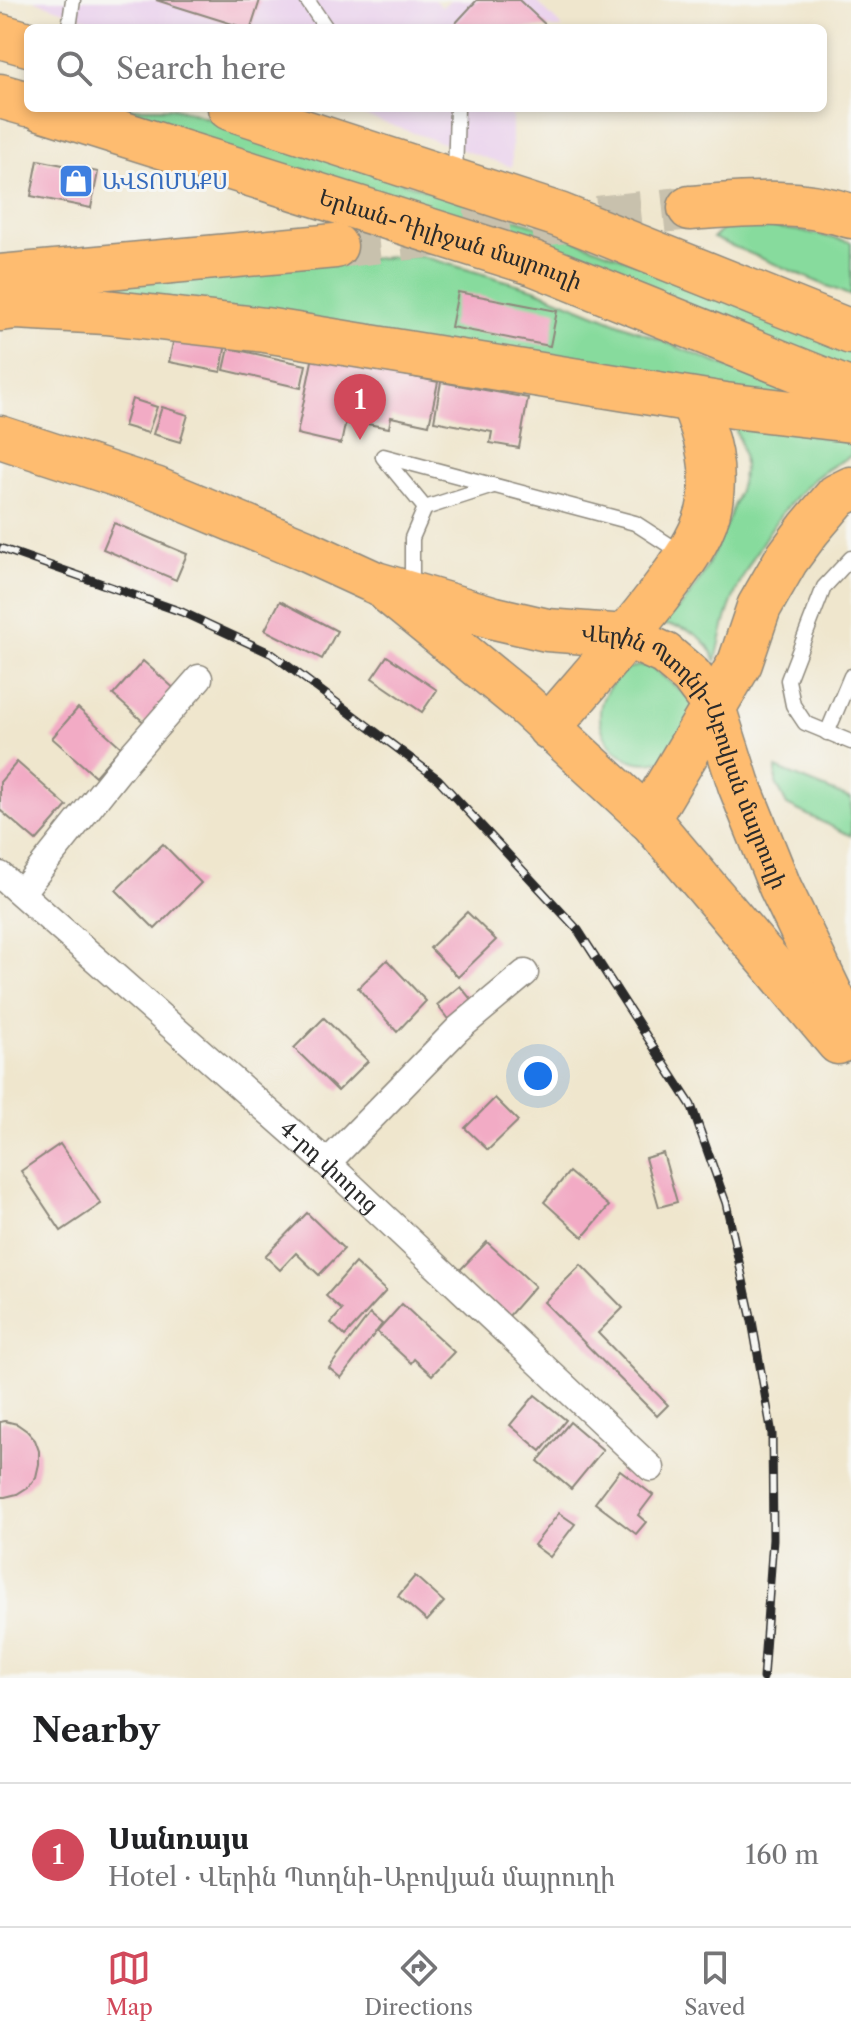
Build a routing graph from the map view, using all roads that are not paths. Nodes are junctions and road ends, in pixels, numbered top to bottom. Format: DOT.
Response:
graph roads {
  1 [pos="73,0"];
  2 [pos="307,0"];
  3 [pos="70,24"];
  4 [pos="323,24"];
  5 [pos="0,36"];
  6 [pos="24,43"];
  7 [pos="0,96"];
  8 [pos="24,103"];
  9 [pos="54,112"];
  10 [pos="242,112"];
  11 [pos="457,112"];
  12 [pos="455,181"];
  13 [pos="690,208"];
  14 [pos="851,216"];
  15 [pos="335,246"];
  16 [pos="0,277"];
  17 [pos="0,309"];
  18 [pos="851,332"];
  19 [pos="851,391"];
  20 [pos="692,400"];
  21 [pos="851,420"];
  22 [pos="0,437"];
  23 [pos="493,486"];
  24 [pos="851,489"];
  25 [pos="425,508"];
  26 [pos="686,556"];
  27 [pos="851,558"];
  28 [pos="394,588"];
  29 [pos="626,636"];
  30 [pos="851,676"];
  31 [pos="199,678"];
  32 [pos="714,707"];
  33 [pos="549,727"];
  34 [pos="827,733"];
  35 [pos="851,742"];
  36 [pos="648,818"];
  37 [pos="0,875"];
  38 [pos="21,893"];
  39 [pos="525,973"];
  40 [pos="851,1035"];
  41 [pos="851,1059"];
  42 [pos="327,1163"];
  43 [pos="651,1468"];
  1 -- 3 [label="lane"];
  2 -- 4 [label="lane"];
  5 -- 6 [label="highway"];
  7 -- 8 [label="highway"];
  9 -- 19 [label="highway, Երևան-Դիլիջան մայրուղի"];
  10 -- 12 [label="highway"];
  11 -- 12 [label="lane"];
  12 -- 18 [label="highway"];
  13 -- 14 [label="highway"];
  15 -- 16 [label="highway"];
  17 -- 20 [label="highway"];
  20 -- 21 [label="highway"];
  20 -- 26 [label="highway"];
  22 -- 28 [label="main road, Վերին Պտղնի-Աբովյան մայրուղի"];
  23 -- 25 [label="lane"];
  23 -- 25 [label="lane"];
  23 -- 26 [label="lane"];
  24 -- 32 [label="highway"];
  25 -- 28 [label="lane"];
  26 -- 29 [label="highway"];
  27 -- 34 [label="lane"];
  28 -- 29 [label="main road, Վերին Պտղնի-Աբովյան մայրուղի"];
  28 -- 33 [label="main road, Վերին Պտղնի-Աբովյան մայրուղի"];
  29 -- 32 [label="main road, Վերին Պտղնի-Աբովյան մայրուղի"];
  29 -- 33 [label="highway"];
  30 -- 34 [label="lane"];
  31 -- 38 [label="street"];
  32 -- 36 [label="highway"];
  32 -- 40 [label="main road, Վերին Պտղնի-Աբովյան մայրուղի"];
  33 -- 36 [label="main road, Վերին Պտղնի-Աբովյան մայրուղի"];
  34 -- 35 [label="lane"];
  36 -- 41 [label="main road, Վերին Պտղնի-Աբովյան մայրուղի"];
  37 -- 38 [label="street, 4-րդ փողոց"];
  38 -- 42 [label="street, 4-րդ փողոց"];
  39 -- 42 [label="street"];
  42 -- 43 [label="street, 4-րդ փողոց"];
}
